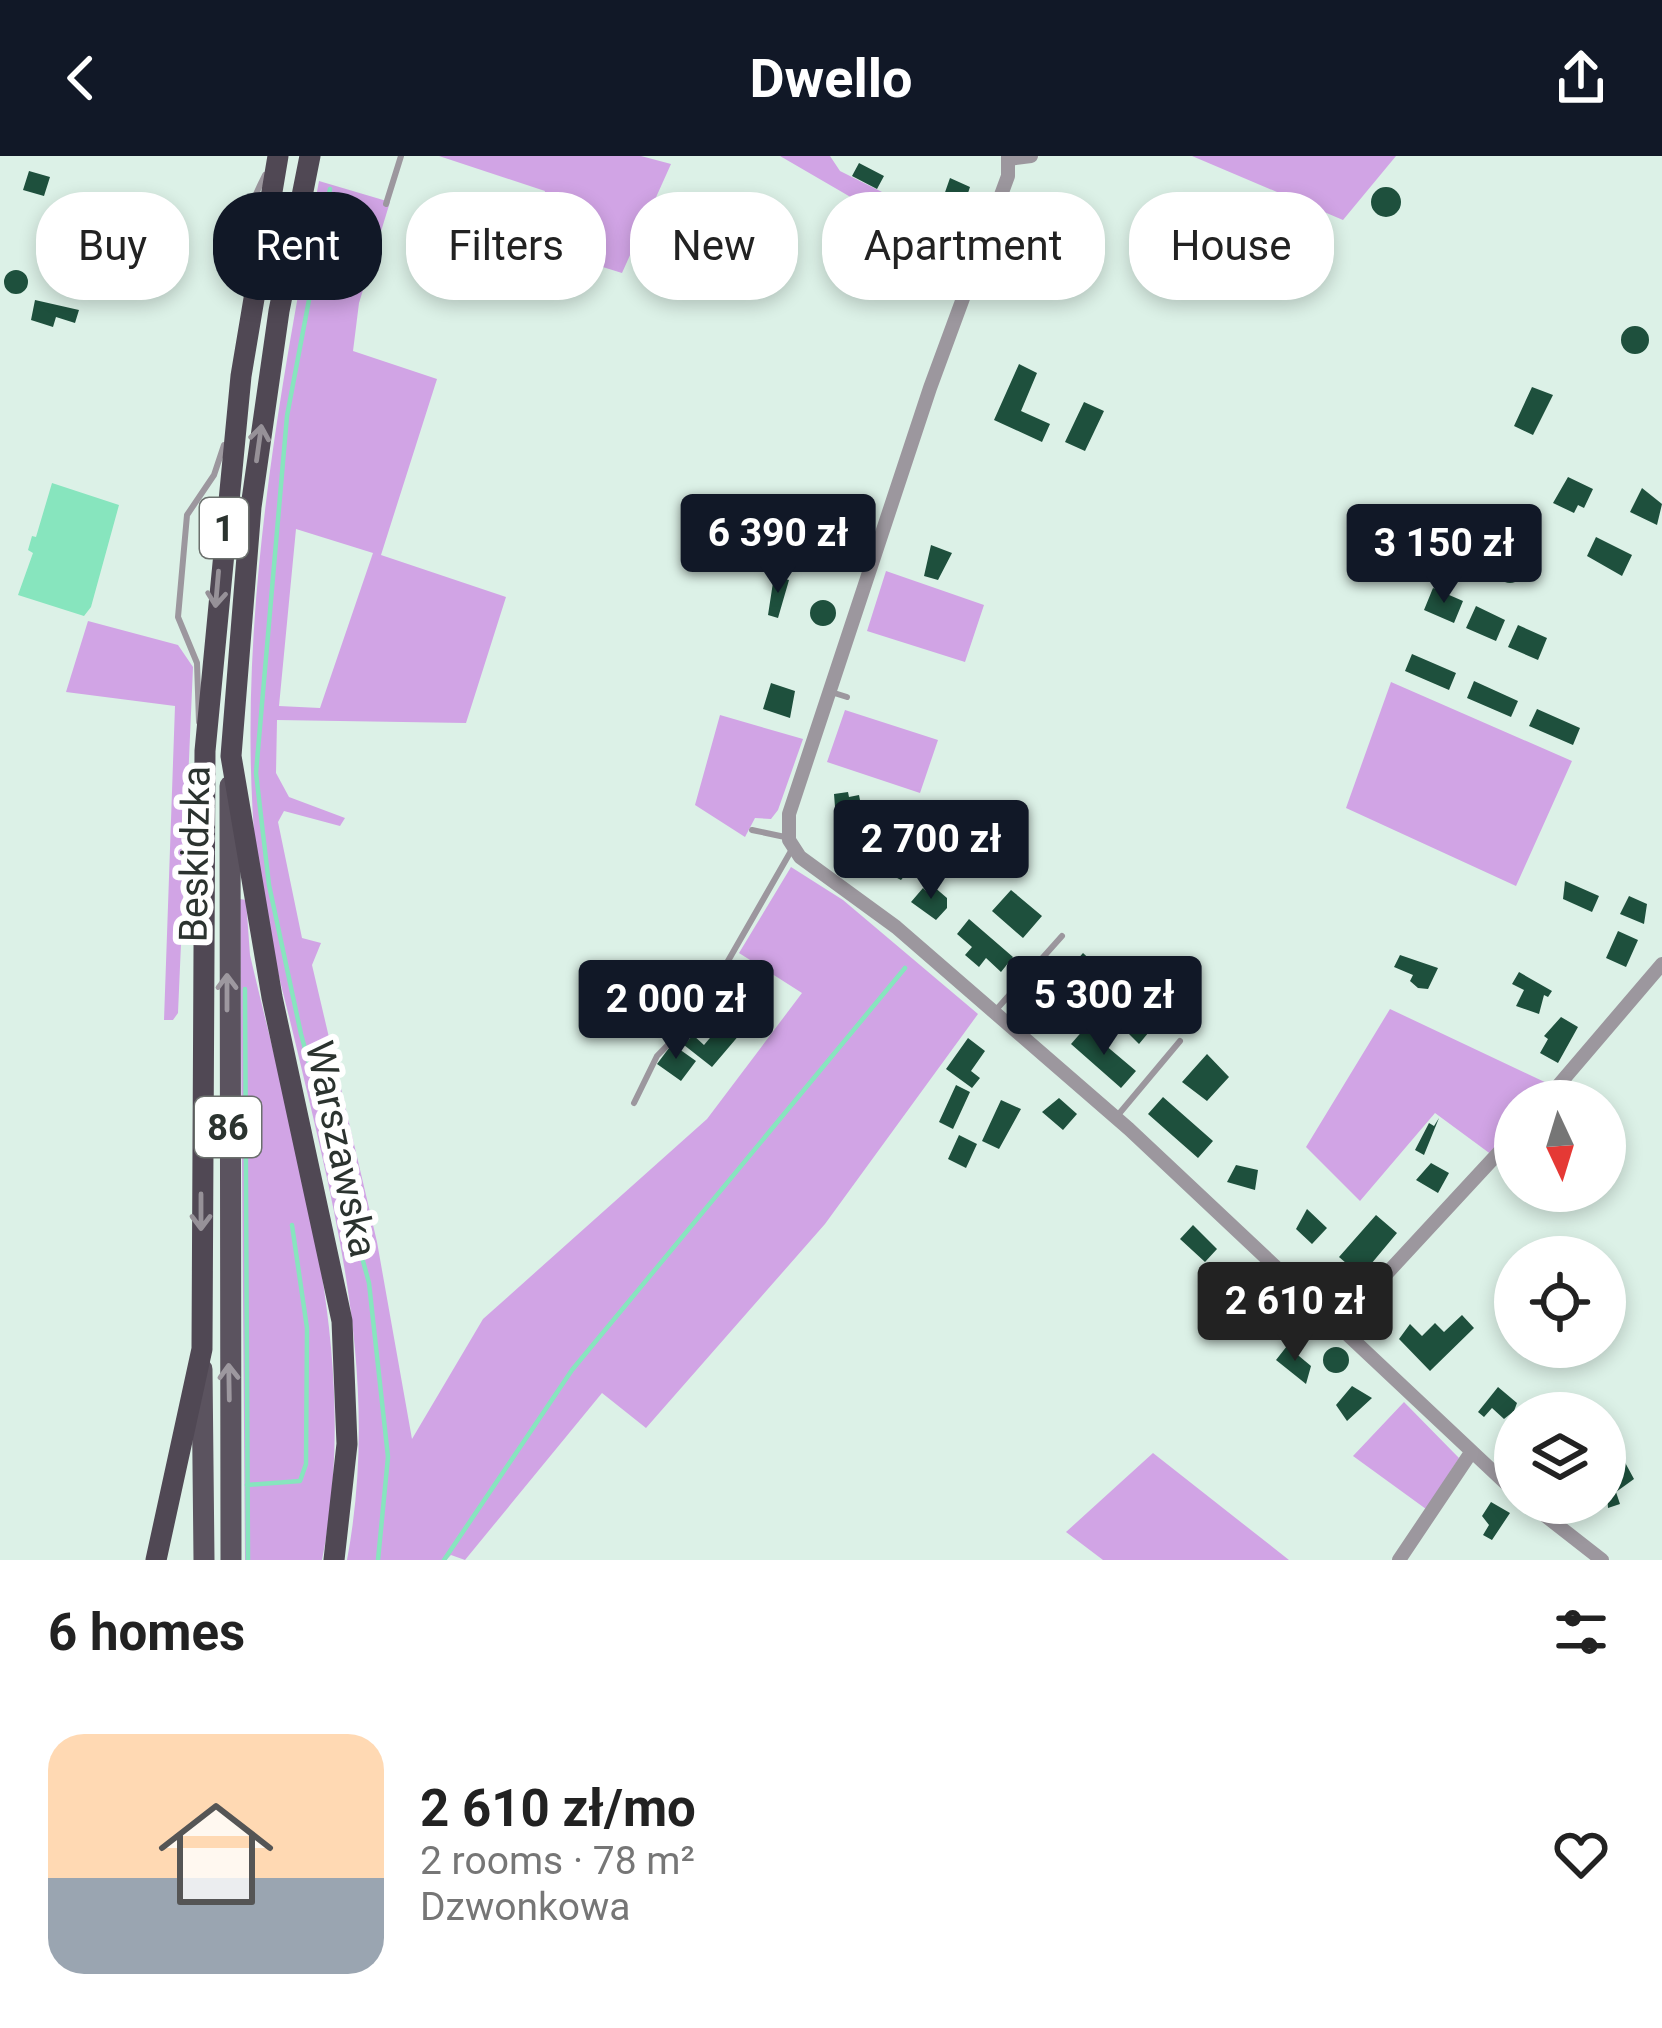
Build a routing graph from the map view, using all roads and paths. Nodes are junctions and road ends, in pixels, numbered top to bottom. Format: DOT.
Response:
graph roads {
  1 [pos="277,156"];
  2 [pos="310,156"];
  3 [pos="401,156"];
  4 [pos="1030,156"];
  5 [pos="1008,158"];
  6 [pos="386,204"];
  7 [pos="238,407"];
  8 [pos="205,751"];
  9 [pos="232,756"];
  10 [pos="752,830"];
  11 [pos="791,842"];
  12 [pos="1062,936"];
  13 [pos="1662,964"];
  14 [pos="994,1011"];
  15 [pos="1180,1041"];
  16 [pos="1563,1080"];
  17 [pos="634,1103"];
  18 [pos="1116,1117"];
  19 [pos="1494,1158"];
  20 [pos="1340,1324"];
  21 [pos="202,1349"];
  22 [pos="1470,1454"];
  23 [pos="1494,1474"];
  24 [pos="1556,1524"];
  25 [pos="156,1560"];
  26 [pos="205,1560"];
  27 [pos="231,1560"];
  28 [pos="334,1560"];
  29 [pos="1399,1560"];
  30 [pos="1602,1560"];
  1 -- 7 [label="highway, Beskidzka / 1"];
  9 -- 2 [label="highway, Beskidzka / 1, one-way"];
  3 -- 6 [label="lane"];
  4 -- 5 [label="street"];
  5 -- 11 [label="street"];
  7 -- 8 [label="highway, Beskidzka / 1, one-way"];
  7 -- 8 [label="lane"];
  8 -- 21 [label="highway, Beskidzka / 1, one-way"];
  27 -- 9 [label="main road, Beskidzka / 86, one-way"];
  9 -- 28 [label="highway, Warszawska / 1"];
  10 -- 11 [label="lane"];
  11 -- 14 [label="street"];
  11 -- 17 [label="lane"];
  12 -- 14 [label="lane"];
  13 -- 16 [label="street"];
  14 -- 18 [label="street"];
  15 -- 18 [label="lane"];
  18 -- 20 [label="street"];
  19 -- 20 [label="street"];
  20 -- 22 [label="street"];
  21 -- 25 [label="highway, 1"];
  21 -- 26 [label="main road, Beskidzka"];
  22 -- 23 [label="street"];
  22 -- 29 [label="street"];
  24 -- 30 [label="street"];
}
